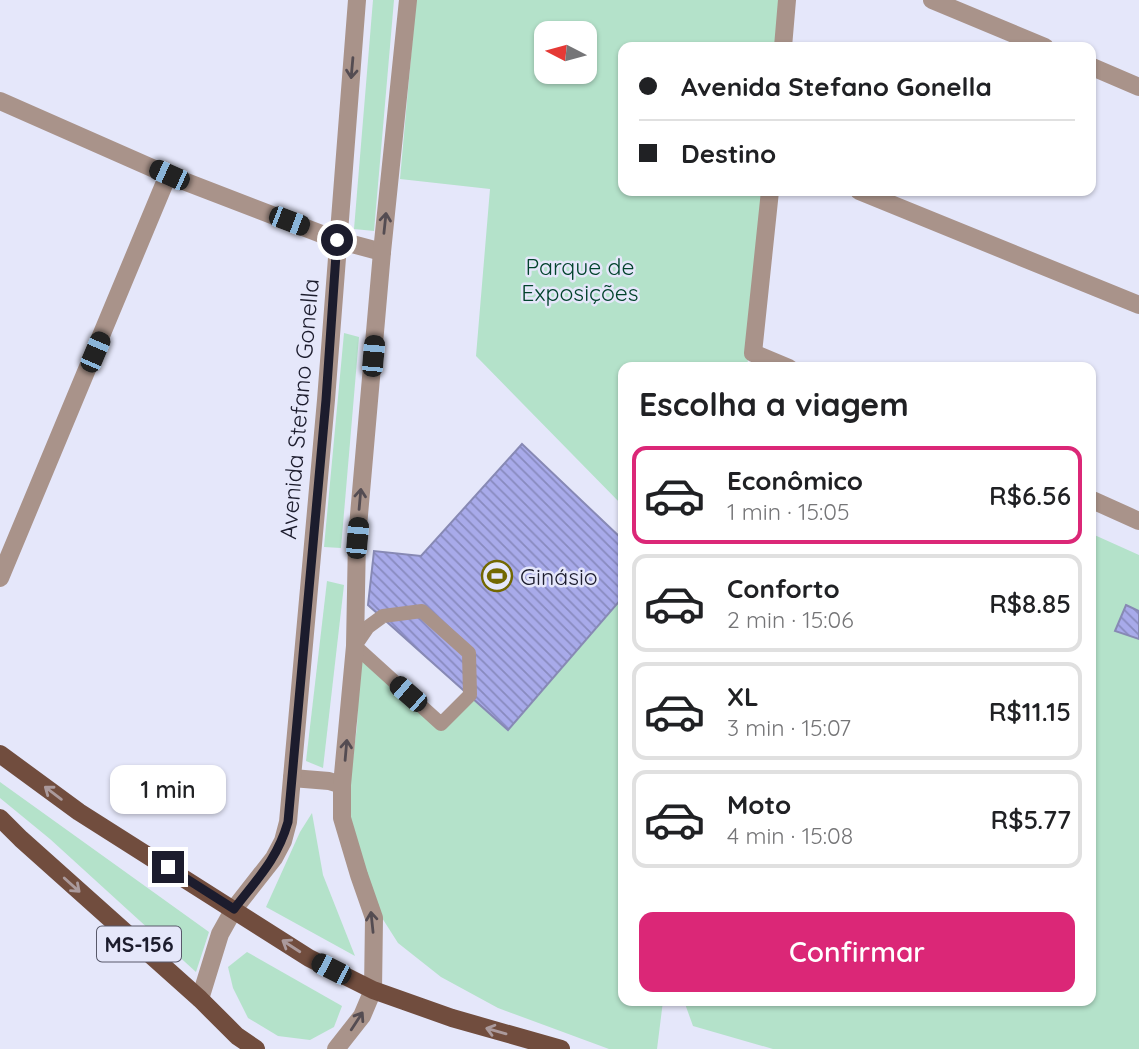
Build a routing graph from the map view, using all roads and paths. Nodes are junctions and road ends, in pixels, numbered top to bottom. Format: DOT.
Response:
graph roads {
  1 [pos="358,0"];
  2 [pos="408,0"];
  3 [pos="787,0"];
  4 [pos="932,0"];
  5 [pos="783,42"];
  6 [pos="1033,42"];
  7 [pos="1096,69"];
  8 [pos="1139,87"];
  9 [pos="0,101"];
  10 [pos="169,175"];
  11 [pos="769,196"];
  12 [pos="871,196"];
  13 [pos="337,240"];
  14 [pos="382,252"];
  15 [pos="1139,305"];
  16 [pos="775,362"];
  17 [pos="1096,502"];
  18 [pos="1139,521"];
  19 [pos="0,578"];
  20 [pos="355,646"];
  21 [pos="0,754"];
  22 [pos="292,778"];
  23 [pos="342,785"];
  24 [pos="0,818"];
  25 [pos="234,909"];
  26 [pos="373,990"];
  27 [pos="200,999"];
  28 [pos="256,1049"];
  29 [pos="336,1049"];
  30 [pos="562,1049"];
  1 -- 13 [label="street, Avenida Stefano Gonella, one-way"];
  14 -- 2 [label="street, one-way"];
  3 -- 5 [label="street"];
  4 -- 6 [label="street"];
  7 -- 8 [label="street"];
  9 -- 10 [label="street"];
  10 -- 13 [label="street"];
  10 -- 19 [label="street"];
  11 -- 16 [label="street"];
  12 -- 15 [label="street"];
  13 -- 14 [label="street"];
  13 -- 22 [label="street, Avenida Stefano Gonella"];
  20 -- 14 [label="street, one-way"];
  17 -- 18 [label="street"];
  20 -- 20 [label="lane"];
  23 -- 20 [label="street, one-way"];
  25 -- 21 [label="main road, one-way"];
  22 -- 23 [label="street"];
  22 -- 25 [label="street, Avenida Stefano Gonella"];
  26 -- 23 [label="street, one-way"];
  24 -- 27 [label="main road, MS-156, one-way"];
  26 -- 25 [label="main road, one-way"];
  25 -- 27 [label="street, Avenida Stefano Gonella"];
  29 -- 26 [label="street, one-way"];
  30 -- 26 [label="main road, one-way"];
  27 -- 28 [label="main road, MS-156"];
}
